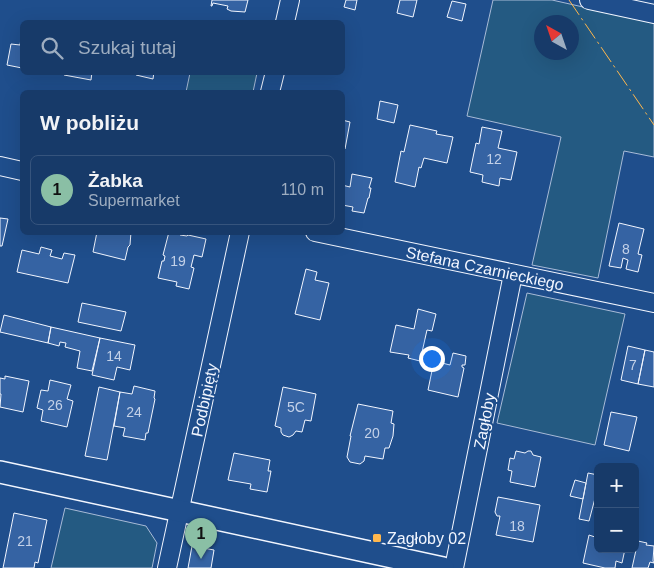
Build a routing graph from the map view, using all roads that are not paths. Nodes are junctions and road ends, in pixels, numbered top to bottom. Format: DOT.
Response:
graph roads {
  1 [pos="290,0"];
  2 [pos="589,0"];
  3 [pos="654,14"];
  4 [pos="285,20"];
  5 [pos="273,75"];
  6 [pos="270,90"];
  7 [pos="0,166"];
  8 [pos="20,171"];
  9 [pos="239,235"];
  10 [pos="329,235"];
  11 [pos="513,274"];
  12 [pos="654,304"];
  13 [pos="0,472"];
  14 [pos="180,511"];
  15 [pos="167,568"];
  16 [pos="442,568"];
  17 [pos="454,568"];
  1 -- 4 [label="street"];
  2 -- 3 [label="street"];
  5 -- 6 [label="street"];
  7 -- 8 [label="street"];
  9 -- 14 [label="street, Podbipięty"];
  10 -- 11 [label="street, Stefana Czarnieckiego"];
  11 -- 12 [label="street, Stefana Czarnieckiego"];
  11 -- 17 [label="street, Zagłoby"];
  13 -- 14 [label="street"];
  14 -- 15 [label="street, Podbipięty"];
  14 -- 16 [label="street"];
}
